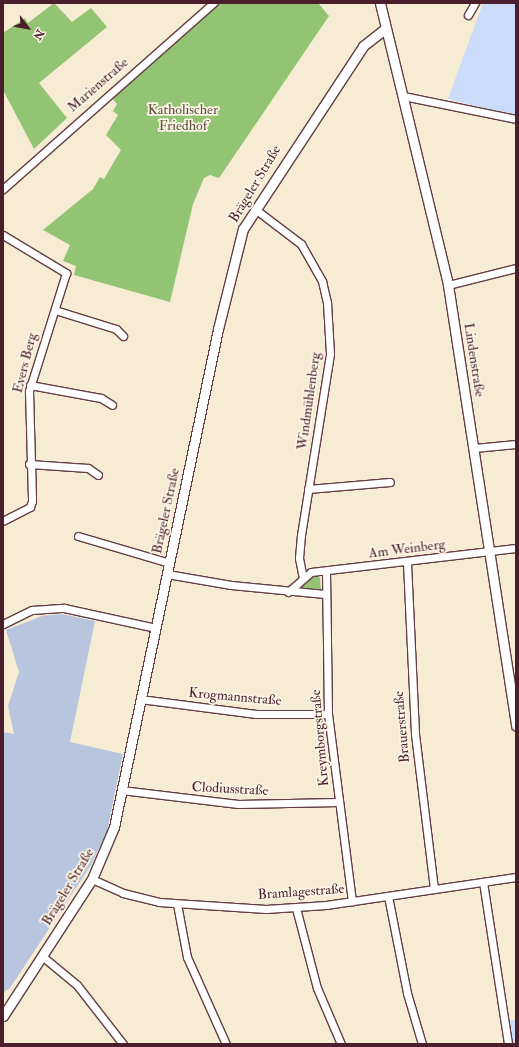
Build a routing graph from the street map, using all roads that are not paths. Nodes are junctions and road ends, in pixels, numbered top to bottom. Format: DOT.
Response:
graph roads {
  1 [pos="213,3"];
  2 [pos="380,3"];
  3 [pos="475,3"];
  4 [pos="468,15"];
  5 [pos="386,28"];
  6 [pos="403,96"];
  7 [pos="516,119"];
  8 [pos="3,189"];
  9 [pos="255,209"];
  10 [pos="3,235"];
  11 [pos="516,268"];
  12 [pos="448,286"];
  13 [pos="55,310"];
  14 [pos="123,336"];
  15 [pos="30,385"];
  16 [pos="112,405"];
  17 [pos="516,444"];
  18 [pos="474,448"];
  19 [pos="29,464"];
  20 [pos="98,475"];
  21 [pos="390,482"];
  22 [pos="308,489"];
  23 [pos="3,521"];
  24 [pos="78,536"];
  25 [pos="516,548"];
  26 [pos="491,551"];
  27 [pos="170,563"];
  28 [pos="407,563"];
  29 [pos="326,571"];
  30 [pos="167,574"];
  31 [pos="303,578"];
  32 [pos="288,592"];
  33 [pos="325,594"];
  34 [pos="3,624"];
  35 [pos="156,628"];
  36 [pos="140,699"];
  37 [pos="328,714"];
  38 [pos="516,726"];
  39 [pos="121,790"];
  40 [pos="339,802"];
  41 [pos="516,877"];
  42 [pos="92,879"];
  43 [pos="483,882"];
  44 [pos="434,888"];
  45 [pos="388,896"];
  46 [pos="352,901"];
  47 [pos="177,904"];
  48 [pos="296,908"];
  49 [pos="42,956"];
  50 [pos="5,1010"];
  51 [pos="123,1044"];
  52 [pos="226,1044"];
  53 [pos="341,1044"];
  54 [pos="422,1044"];
  55 [pos="508,1044"];
  1 -- 8 [label="street, Marienstraße"];
  2 -- 5 [label="street, Lindenstraße"];
  3 -- 4 [label="street"];
  5 -- 6 [label="street, Lindenstraße"];
  5 -- 9 [label="street, Brägeler Straße"];
  6 -- 7 [label="street"];
  6 -- 12 [label="street, Lindenstraße"];
  9 -- 22 [label="street, Windmühlenberg"];
  9 -- 27 [label="street, Brägeler Straße"];
  10 -- 13 [label="street, Evers Berg"];
  11 -- 12 [label="street"];
  12 -- 18 [label="street, Lindenstraße"];
  13 -- 14 [label="street"];
  13 -- 15 [label="street, Evers Berg"];
  15 -- 16 [label="street"];
  15 -- 19 [label="street, Evers Berg"];
  17 -- 18 [label="street"];
  18 -- 26 [label="street, Lindenstraße"];
  19 -- 20 [label="street"];
  19 -- 23 [label="street, Evers Berg"];
  21 -- 22 [label="street"];
  22 -- 31 [label="street, Windmühlenberg"];
  24 -- 27 [label="street"];
  25 -- 26 [label="street, Am Weinberg"];
  26 -- 28 [label="street, Am Weinberg"];
  26 -- 38 [label="street, Lindenstraße"];
  27 -- 30 [label="street, Brägeler Straße"];
  28 -- 29 [label="street, Am Weinberg"];
  28 -- 44 [label="street, Brauerstraße"];
  29 -- 31 [label="street, Am Weinberg"];
  29 -- 33 [label="street, Kreymborgstraße"];
  30 -- 32 [label="street"];
  30 -- 35 [label="street, Brägeler Straße"];
  31 -- 32 [label="street"];
  32 -- 33 [label="street"];
  33 -- 37 [label="street, Kreymborgstraße"];
  34 -- 35 [label="street"];
  35 -- 36 [label="street, Brägeler Straße"];
  36 -- 37 [label="street, Krogmannstraße"];
  36 -- 39 [label="street, Brägeler Straße"];
  37 -- 40 [label="street, Kreymborgstraße"];
  39 -- 40 [label="street, Clodiusstraße"];
  39 -- 42 [label="street, Brägeler Straße"];
  40 -- 46 [label="street, Kreymborgstraße"];
  41 -- 43 [label="street, Bramlagestraße"];
  42 -- 47 [label="street, Bramlagestraße"];
  42 -- 49 [label="street, Brägeler Straße"];
  43 -- 44 [label="street, Bramlagestraße"];
  43 -- 55 [label="street"];
  44 -- 45 [label="street, Bramlagestraße"];
  45 -- 46 [label="street, Bramlagestraße"];
  45 -- 54 [label="street"];
  46 -- 48 [label="street, Bramlagestraße"];
  47 -- 48 [label="street, Bramlagestraße"];
  47 -- 52 [label="street"];
  48 -- 53 [label="street"];
  49 -- 50 [label="street, Brägeler Straße"];
  49 -- 51 [label="street"];
}
